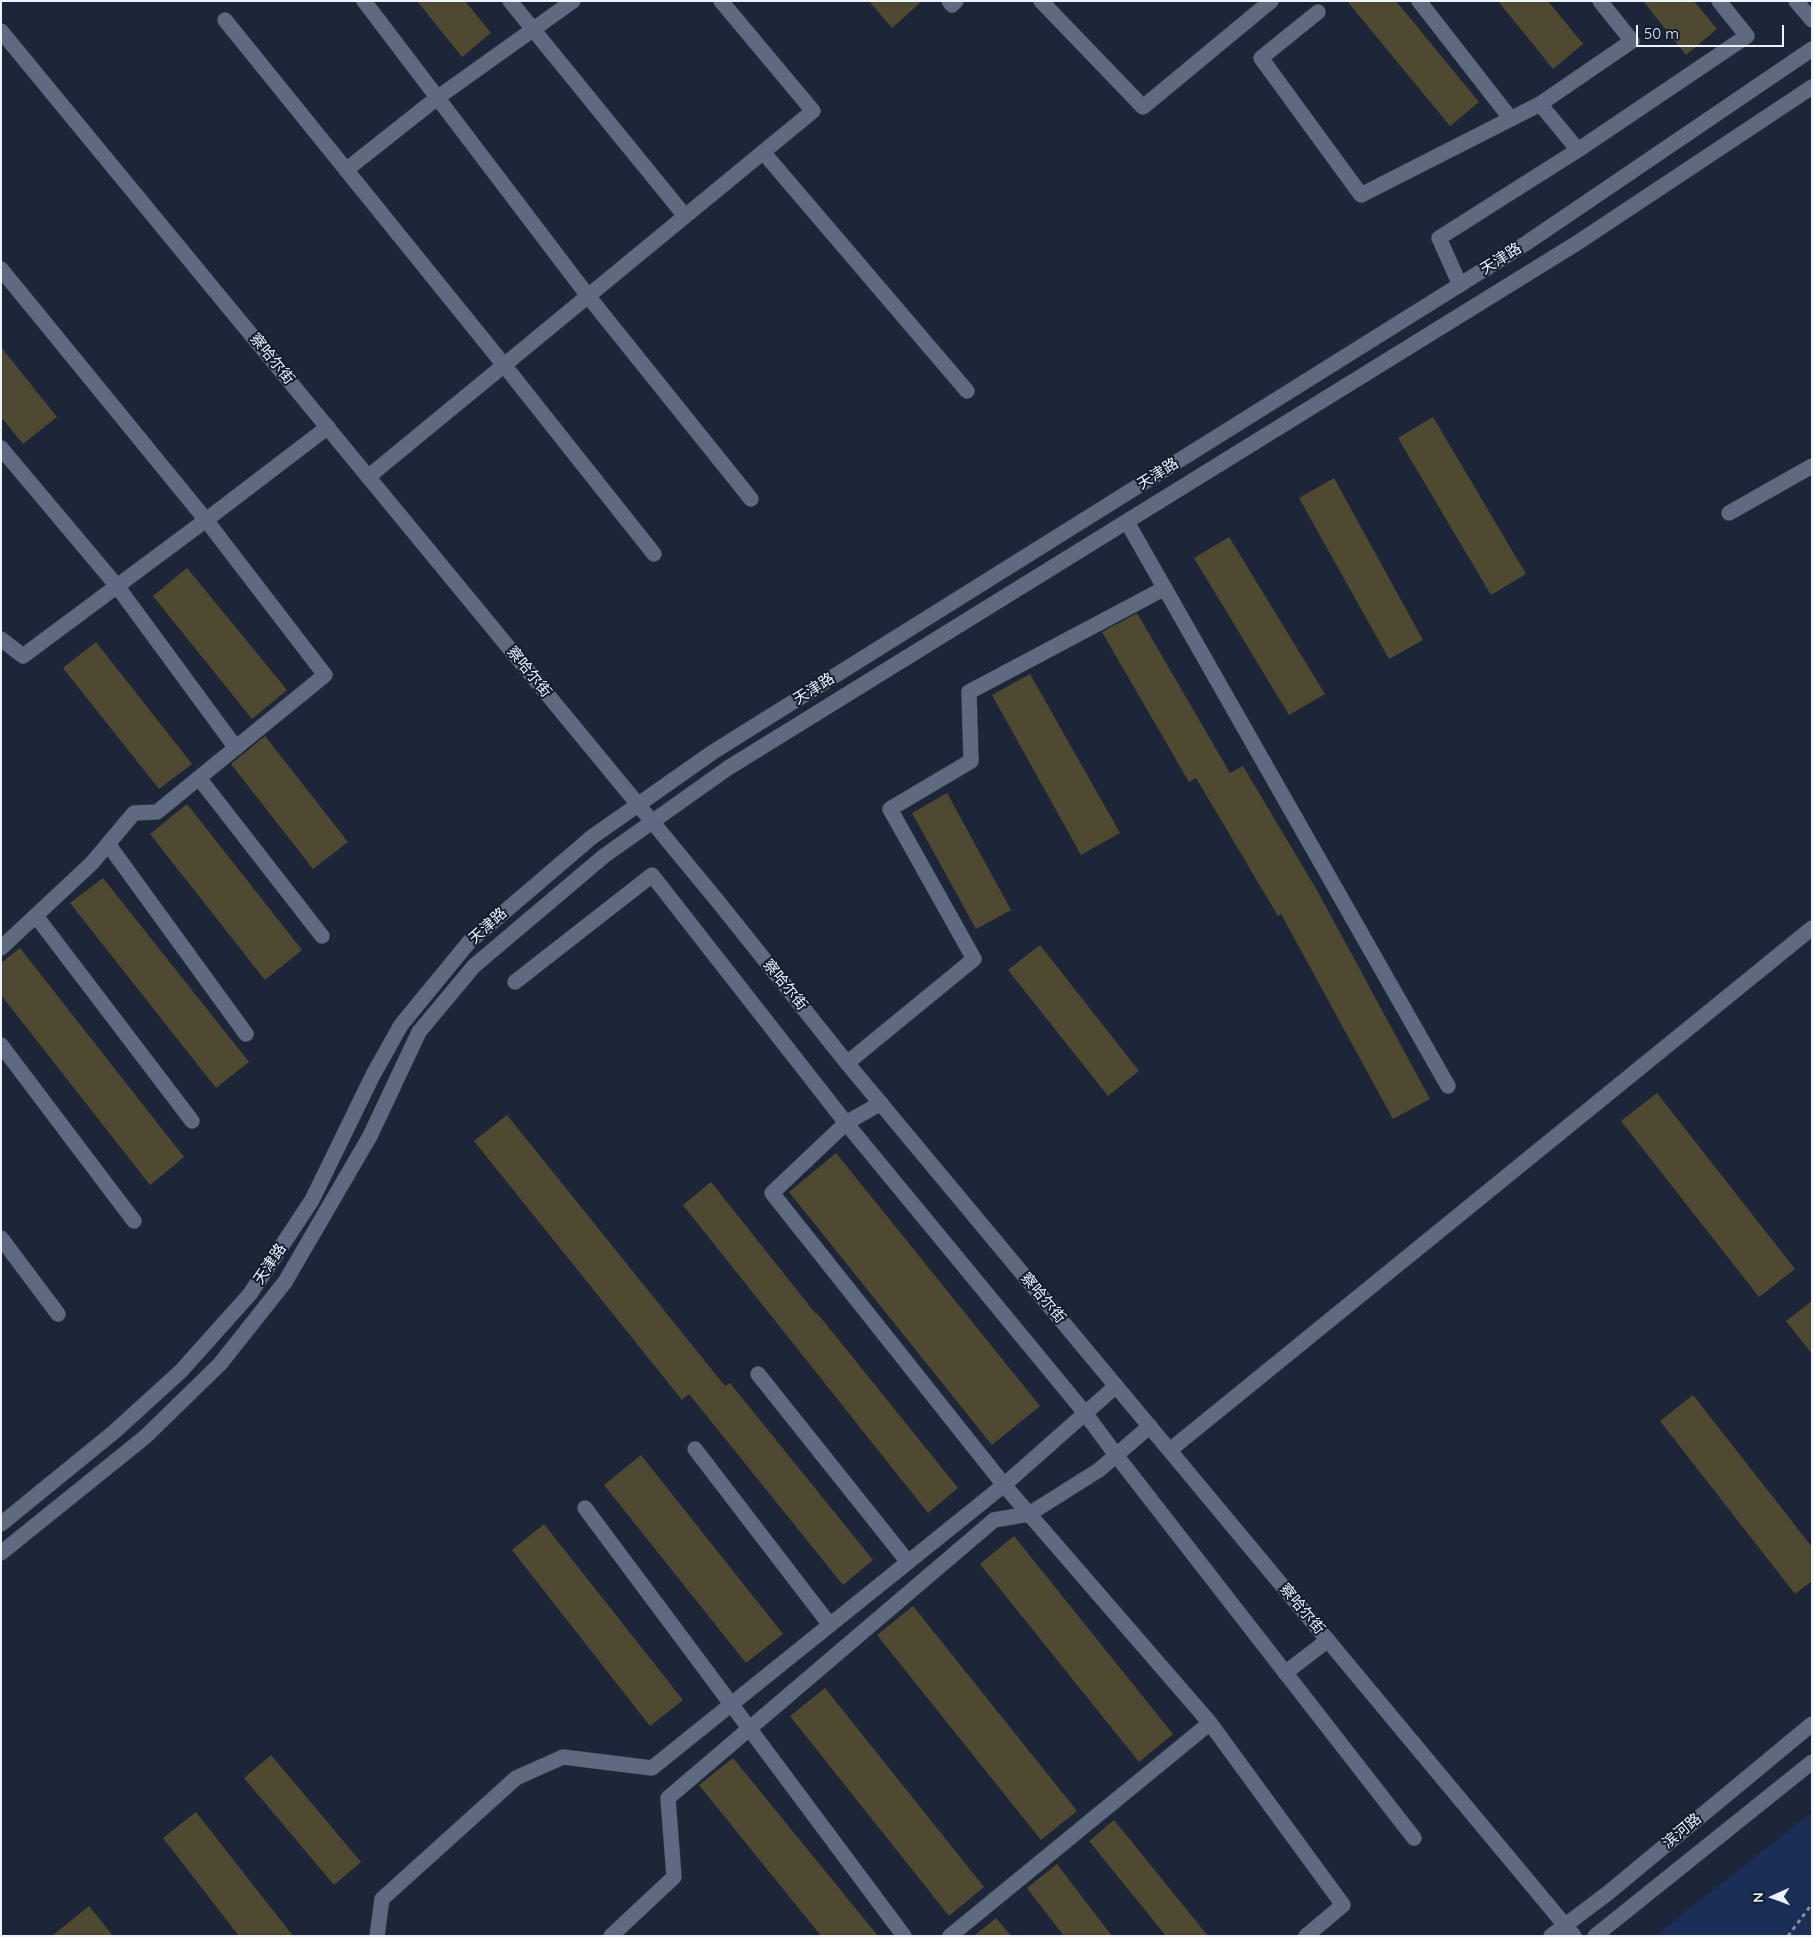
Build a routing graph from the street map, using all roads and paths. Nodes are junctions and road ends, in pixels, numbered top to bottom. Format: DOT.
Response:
graph roads {
  1 [pos="364,1"];
  2 [pos="510,1"];
  3 [pos="573,1"];
  4 [pos="721,1"];
  5 [pos="949,1"];
  6 [pos="956,1"];
  7 [pos="1041,1"];
  8 [pos="1271,1"];
  9 [pos="1419,1"];
  10 [pos="1600,1"];
  11 [pos="1720,1"];
  12 [pos="1796,1"];
  13 [pos="1318,12"];
  14 [pos="225,20"];
  15 [pos="1812,20"];
  16 [pos="533,29"];
  17 [pos="1,31"];
  18 [pos="1812,49"];
  19 [pos="1812,87"];
  20 [pos="437,98"];
  21 [pos="1540,104"];
  22 [pos="1511,119"];
  23 [pos="1578,150"];
  24 [pos="763,152"];
  25 [pos="346,170"];
  26 [pos="685,216"];
  27 [pos="1,269"];
  28 [pos="1460,284"];
  29 [pos="588,296"];
  30 [pos="504,365"];
  31 [pos="967,391"];
  32 [pos="328,427"];
  33 [pos="1,448"];
  34 [pos="1812,466"];
  35 [pos="368,477"];
  36 [pos="751,499"];
  37 [pos="1729,514"];
  38 [pos="206,520"];
  39 [pos="1127,522"];
  40 [pos="654,554"];
  41 [pos="117,586"];
  42 [pos="1164,588"];
  43 [pos="1,640"];
  44 [pos="236,748"];
  45 [pos="199,778"];
  46 [pos="638,804"];
  47 [pos="652,822"];
  48 [pos="108,844"];
  49 [pos="36,916"];
  50 [pos="1812,928"];
  51 [pos="322,936"];
  52 [pos="1,948"];
  53 [pos="515,982"];
  54 [pos="246,1034"];
  55 [pos="1,1045"];
  56 [pos="847,1063"];
  57 [pos="1448,1086"];
  58 [pos="881,1103"];
  59 [pos="192,1121"];
  60 [pos="846,1123"];
  61 [pos="134,1221"];
  62 [pos="1,1238"];
  63 [pos="58,1314"];
  64 [pos="758,1374"];
  65 [pos="1116,1386"];
  66 [pos="1085,1413"];
  67 [pos="1150,1426"];
  68 [pos="695,1449"];
  69 [pos="1170,1450"];
  70 [pos="1116,1455"];
  71 [pos="1004,1485"];
  72 [pos="585,1508"];
  73 [pos="1029,1514"];
  74 [pos="1,1524"];
  75 [pos="1,1553"];
  76 [pos="908,1562"];
  77 [pos="830,1625"];
  78 [pos="1328,1640"];
  79 [pos="1285,1673"];
  80 [pos="732,1704"];
  81 [pos="1210,1723"];
  82 [pos="1812,1724"];
  83 [pos="750,1728"];
  84 [pos="1812,1762"];
  85 [pos="1414,1838"];
  86 [pos="1812,1904"];
  87 [pos="1570,1930"];
  88 [pos="377,1936"];
  89 [pos="611,1936"];
  90 [pos="904,1936"];
  91 [pos="950,1936"];
  92 [pos="1306,1936"];
  93 [pos="1551,1936"];
  94 [pos="1595,1936"];
  95 [pos="1788,1936"];
  1 -- 20 [label="street"];
  2 -- 16 [label="street"];
  3 -- 16 [label="street"];
  4 -- 24 [label="street"];
  5 -- 6 [label="street"];
  7 -- 8 [label="street"];
  9 -- 22 [label="street"];
  10 -- 21 [label="street"];
  11 -- 23 [label="street"];
  12 -- 15 [label="street"];
  13 -- 22 [label="street"];
  14 -- 25 [label="street"];
  16 -- 20 [label="street"];
  16 -- 26 [label="street"];
  17 -- 32 [label="street, 察哈尔街"];
  18 -- 28 [label="street, 天津路"];
  19 -- 39 [label="street, 天津路"];
  20 -- 25 [label="street"];
  20 -- 29 [label="street"];
  21 -- 22 [label="street"];
  21 -- 23 [label="street"];
  23 -- 28 [label="street"];
  24 -- 26 [label="street"];
  24 -- 31 [label="street"];
  25 -- 30 [label="street"];
  26 -- 29 [label="street"];
  27 -- 38 [label="street"];
  28 -- 46 [label="street, 天津路"];
  29 -- 30 [label="street"];
  29 -- 36 [label="street"];
  30 -- 35 [label="street"];
  30 -- 40 [label="street"];
  32 -- 35 [label="street, 察哈尔街"];
  32 -- 38 [label="street"];
  33 -- 41 [label="street"];
  34 -- 37 [label="street"];
  35 -- 46 [label="street, 察哈尔街"];
  38 -- 41 [label="street"];
  38 -- 44 [label="street"];
  39 -- 42 [label="street"];
  39 -- 47 [label="street, 天津路"];
  41 -- 43 [label="street"];
  41 -- 44 [label="street"];
  42 -- 56 [label="street"];
  42 -- 57 [label="street"];
  44 -- 45 [label="street"];
  45 -- 48 [label="street"];
  45 -- 51 [label="street"];
  46 -- 47 [label="street, 察哈尔街"];
  46 -- 74 [label="street, 天津路"];
  47 -- 56 [label="street, 察哈尔街"];
  47 -- 75 [label="street, 天津路"];
  48 -- 49 [label="street"];
  48 -- 54 [label="street"];
  49 -- 52 [label="street"];
  49 -- 59 [label="street"];
  50 -- 69 [label="street"];
  53 -- 60 [label="street"];
  55 -- 61 [label="street"];
  56 -- 58 [label="street, 察哈尔街"];
  58 -- 60 [label="street"];
  58 -- 65 [label="street, 察哈尔街"];
  60 -- 66 [label="street"];
  60 -- 71 [label="street"];
  62 -- 63 [label="street"];
  64 -- 76 [label="street"];
  65 -- 66 [label="street"];
  65 -- 67 [label="street, 察哈尔街"];
  66 -- 70 [label="street"];
  66 -- 71 [label="street"];
  67 -- 69 [label="street, 察哈尔街"];
  67 -- 70 [label="street"];
  68 -- 77 [label="street"];
  69 -- 78 [label="street, 察哈尔街"];
  70 -- 73 [label="street"];
  70 -- 79 [label="street"];
  71 -- 73 [label="street"];
  71 -- 76 [label="street"];
  72 -- 80 [label="street"];
  73 -- 81 [label="street"];
  73 -- 83 [label="street"];
  76 -- 77 [label="street"];
  77 -- 80 [label="street"];
  78 -- 79 [label="street"];
  78 -- 87 [label="street, 察哈尔街"];
  79 -- 85 [label="street"];
  80 -- 83 [label="street"];
  80 -- 88 [label="street"];
  81 -- 91 [label="street"];
  81 -- 92 [label="street"];
  82 -- 87 [label="street, 滨河路"];
  83 -- 89 [label="street"];
  83 -- 90 [label="street"];
  84 -- 94 [label="street, 滨河路"];
  86 -- 95 [label="path"];
  87 -- 93 [label="street, 滨河路"];
}
